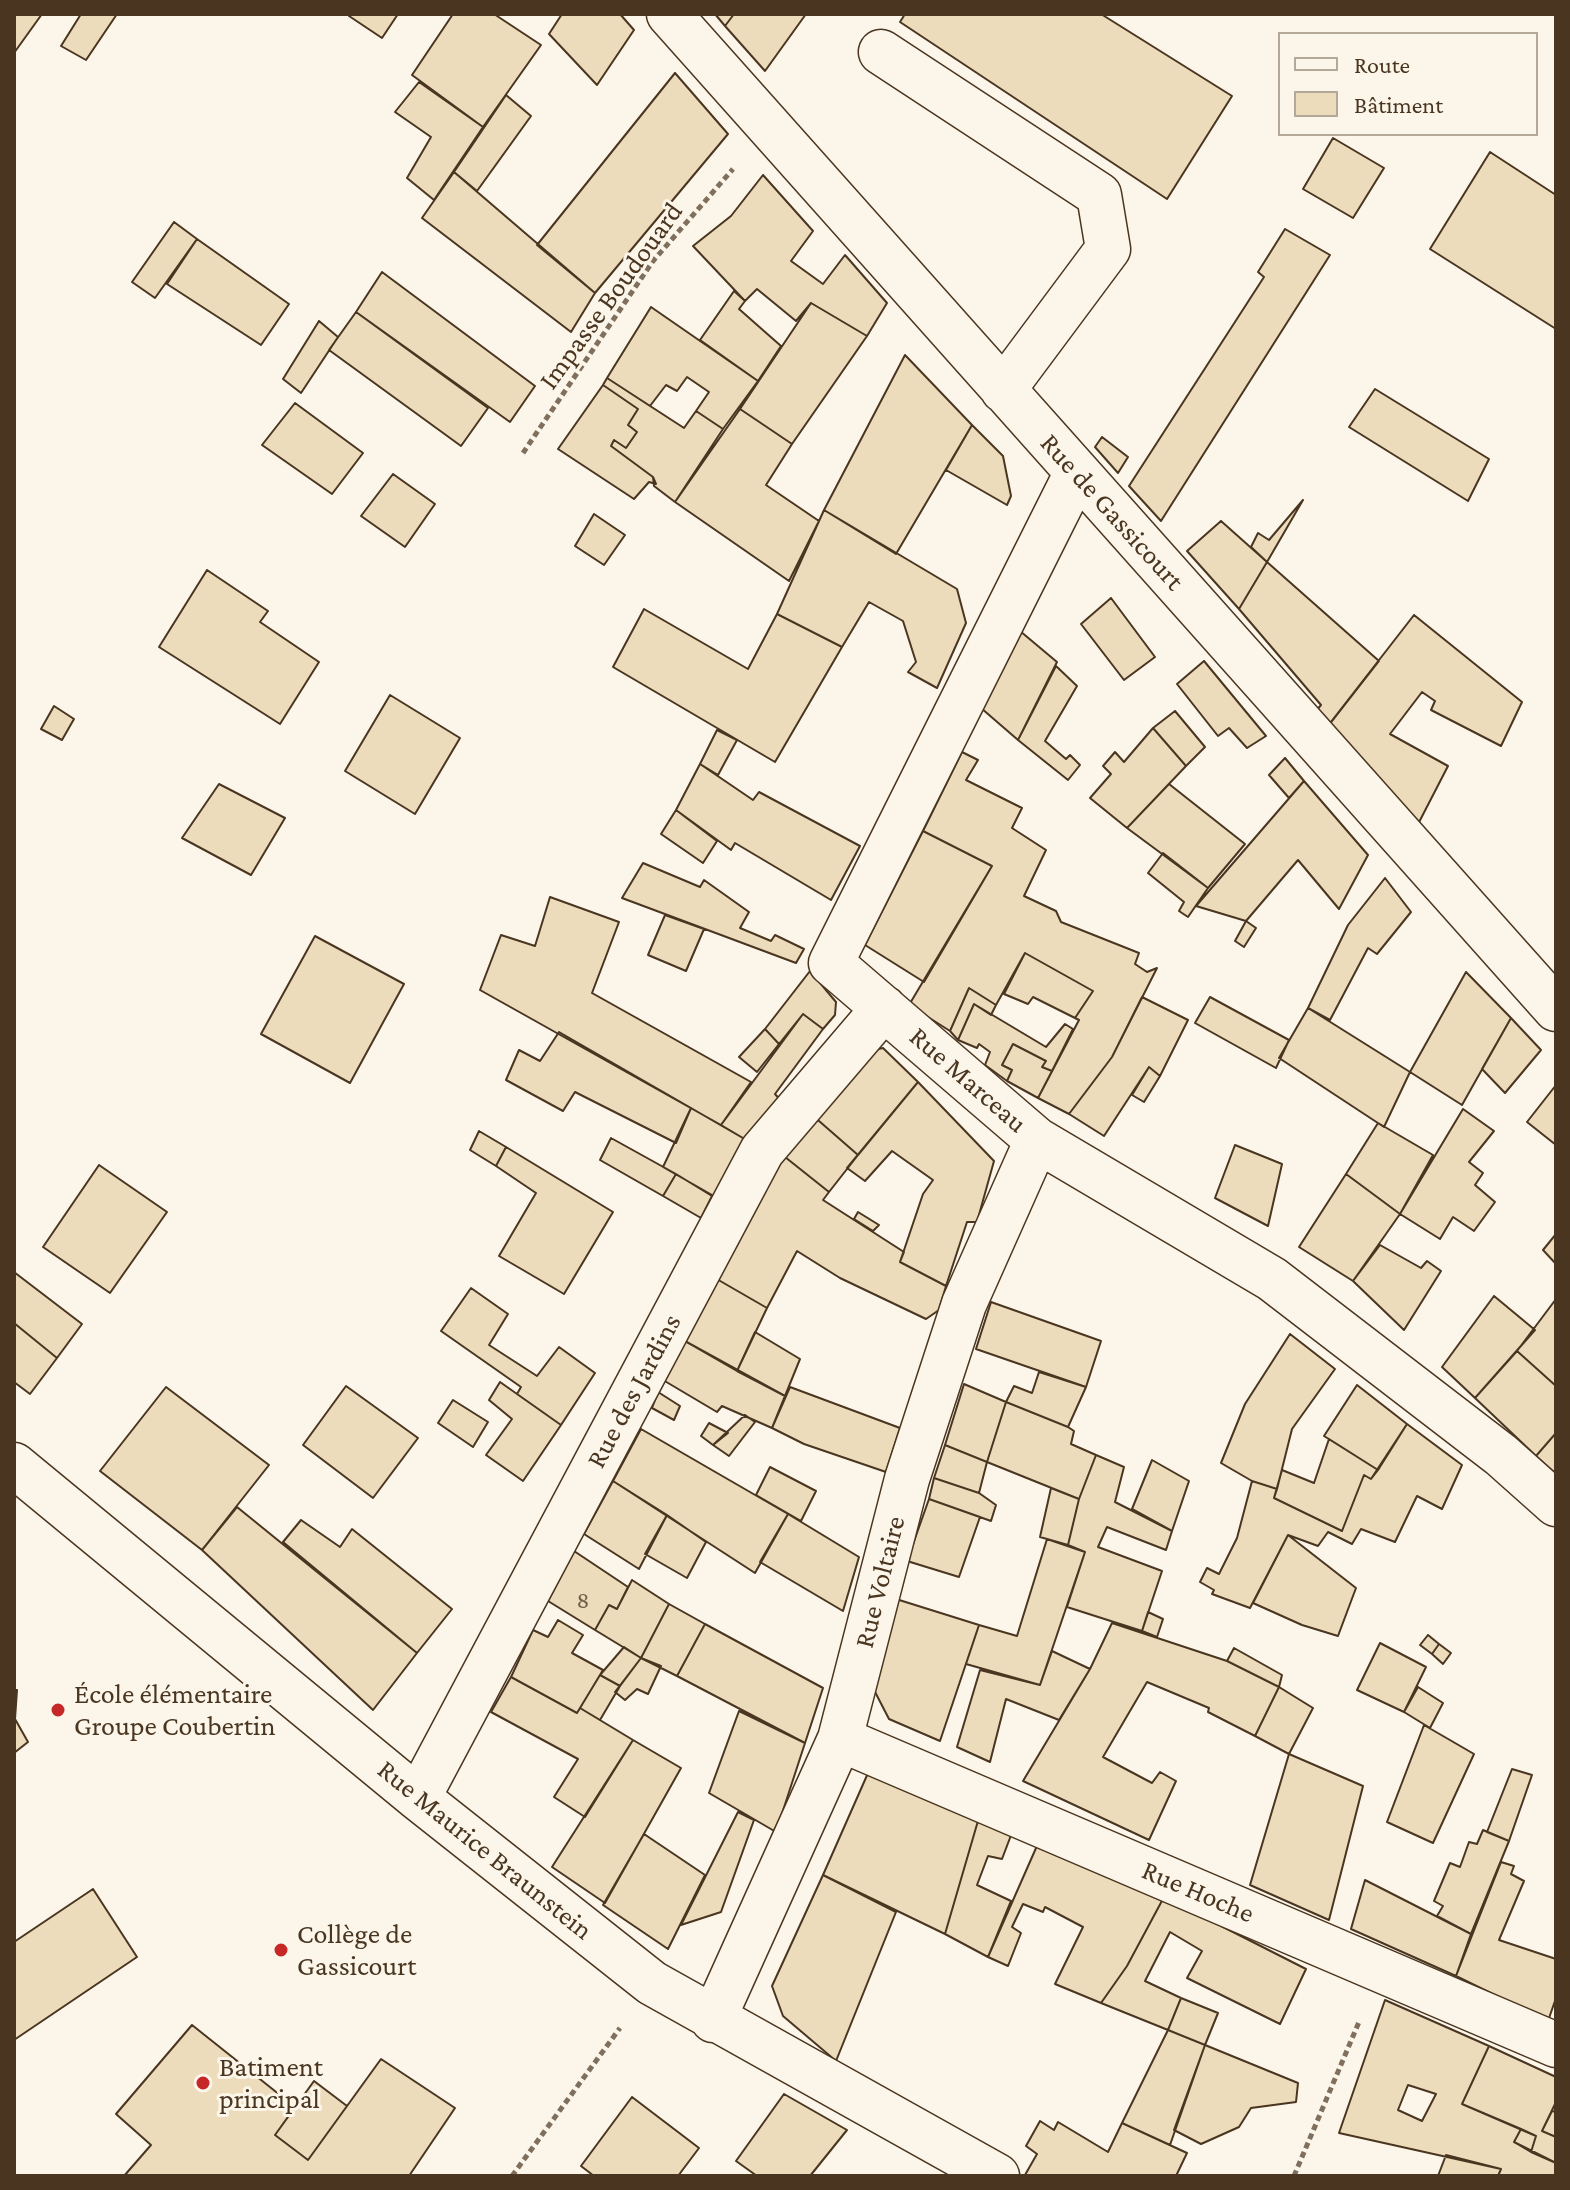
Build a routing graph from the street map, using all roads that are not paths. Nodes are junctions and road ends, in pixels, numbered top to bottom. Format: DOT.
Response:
graph roads {
  1 [pos="669,14"];
  2 [pos="881,52"];
  3 [pos="1003,390"];
  4 [pos="1076,474"];
  5 [pos="884,1008"];
  6 [pos="1556,1009"];
  7 [pos="1037,1140"];
  8 [pos="14,1465"];
  9 [pos="1556,1504"];
  10 [pos="840,1739"];
  11 [pos="418,1798"];
  12 [pos="713,2020"];
  13 [pos="1556,2045"];
  14 [pos="997,2176"];
  1 -- 3 [label="street, Rue de Gassicourt"];
  2 -- 3 [label="street"];
  3 -- 4 [label="street, Rue de Gassicourt"];
  4 -- 5 [label="street, Rue Marceau"];
  4 -- 6 [label="street, Rue de Gassicourt"];
  5 -- 7 [label="street, Rue Marceau"];
  5 -- 11 [label="street, Rue des Jardins"];
  7 -- 9 [label="street, Rue Marceau"];
  7 -- 10 [label="street, Rue Voltaire"];
  8 -- 11 [label="street, Rue Maurice Braunstein"];
  10 -- 12 [label="street, Rue Voltaire"];
  10 -- 13 [label="street, Rue Hoche"];
  11 -- 12 [label="street, Rue Maurice Braunstein"];
  12 -- 14 [label="street, Rue Maurice Braunstein"];
}
